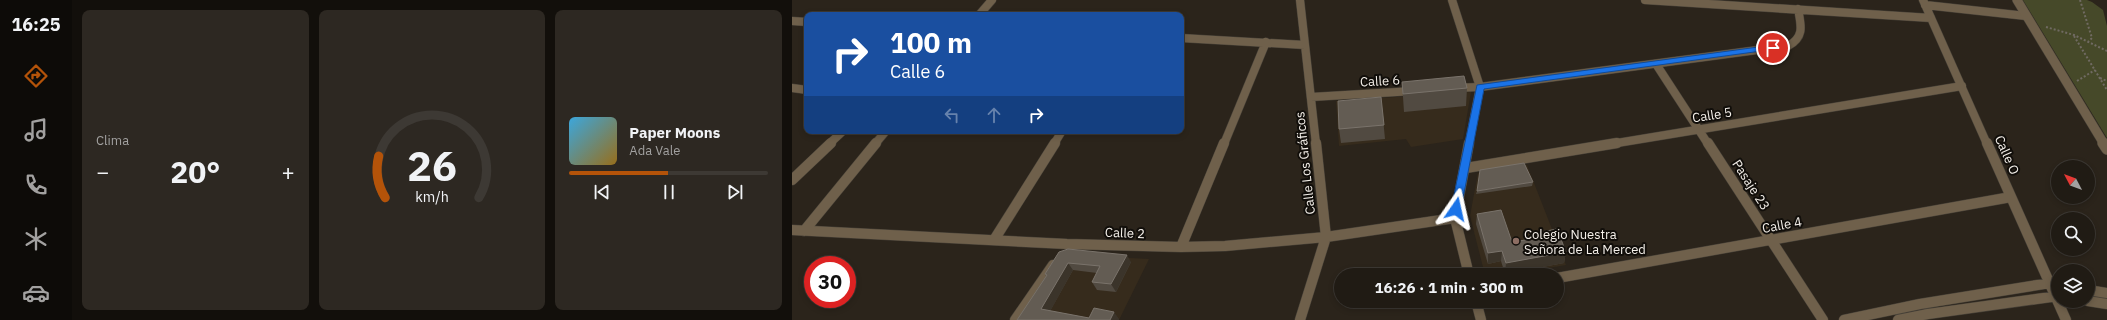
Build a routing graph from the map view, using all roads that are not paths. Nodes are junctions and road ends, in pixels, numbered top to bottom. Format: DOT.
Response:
graph roads {
  1 [pos="992,0"];
  2 [pos="1300,0"];
  3 [pos="1452,0"];
  4 [pos="1645,0"];
  5 [pos="2017,0"];
  6 [pos="1924,3"];
  7 [pos="1776,4"];
  8 [pos="1798,9"];
  9 [pos="982,12"];
  10 [pos="2026,16"];
  11 [pos="1931,18"];
  12 [pos="792,21"];
  13 [pos="804,22"];
  14 [pos="1184,38"];
  15 [pos="1266,42"];
  16 [pos="1305,45"];
  17 [pos="1656,64"];
  18 [pos="1962,86"];
  19 [pos="1480,87"];
  20 [pos="792,88"];
  21 [pos="1442,89"];
  22 [pos="804,90"];
  23 [pos="1427,90"];
  24 [pos="1311,97"];
  25 [pos="1700,130"];
  26 [pos="841,134"];
  27 [pos="884,134"];
  28 [pos="1060,134"];
  29 [pos="2107,149"];
  30 [pos="1466,168"];
  31 [pos="792,180"];
  32 [pos="2011,197"];
  33 [pos="1455,218"];
  34 [pos="792,230"];
  35 [pos="804,231"];
  36 [pos="1326,237"];
  37 [pos="994,240"];
  38 [pos="1771,240"];
  39 [pos="1067,244"];
  40 [pos="1181,247"];
  41 [pos="1467,268"];
  42 [pos="1564,277"];
  43 [pos="2051,282"];
  44 [pos="2051,290"];
  45 [pos="2051,291"];
  46 [pos="2095,291"];
  47 [pos="2107,293"];
  48 [pos="2095,302"];
  49 [pos="1920,304"];
  50 [pos="2107,304"];
  51 [pos="1478,308"];
  52 [pos="2062,308"];
  53 [pos="1930,317"];
  54 [pos="1015,320"];
  55 [pos="1300,320"];
  56 [pos="1481,320"];
  57 [pos="1823,320"];
  58 [pos="1844,320"];
  59 [pos="1898,320"];
  60 [pos="2066,320"];
  1 -- 9 [label="street"];
  2 -- 16 [label="street, Calle Los Gráficos"];
  3 -- 19 [label="street"];
  4 -- 7 [label="street"];
  5 -- 10 [label="street"];
  6 -- 10 [label="street"];
  6 -- 11 [label="street, Calle O"];
  7 -- 8 [label="street"];
  8 -- 11 [label="street"];
  8 -- 17 [label="street"];
  10 -- 29 [label="street"];
  11 -- 18 [label="street, Calle O"];
  12 -- 13 [label="street"];
  14 -- 15 [label="street"];
  15 -- 16 [label="street"];
  15 -- 40 [label="street"];
  16 -- 24 [label="street, Calle Los Gráficos"];
  17 -- 19 [label="street"];
  17 -- 25 [label="street, Pasaje 23"];
  18 -- 25 [label="street, Calle 5"];
  18 -- 32 [label="street, Calle O"];
  19 -- 21 [label="street"];
  19 -- 30 [label="street"];
  20 -- 22 [label="street"];
  23 -- 24 [label="street, Calle 6"];
  24 -- 36 [label="street, Calle Los Gráficos"];
  25 -- 30 [label="street, Calle 5"];
  25 -- 38 [label="street, Pasaje 23"];
  26 -- 31 [label="street"];
  27 -- 35 [label="street"];
  28 -- 37 [label="street"];
  30 -- 33 [label="street"];
  32 -- 38 [label="street, Calle 4"];
  32 -- 43 [label="street, Calle O"];
  33 -- 36 [label="street, Calle 2"];
  33 -- 41 [label="street"];
  34 -- 35 [label="street, Calle 2"];
  35 -- 37 [label="street, Calle 2"];
  36 -- 40 [label="street, Calle 2"];
  36 -- 55 [label="street, Calle Los Gráficos"];
  37 -- 39 [label="street, Calle 2"];
  38 -- 42 [label="street, Calle 4"];
  38 -- 57 [label="street, Pasaje 23"];
  39 -- 40 [label="street, Calle 2"];
  39 -- 54 [label="street"];
  44 -- 49 [label="street"];
  45 -- 53 [label="street"];
  46 -- 47 [label="street"];
  48 -- 50 [label="street"];
  49 -- 53 [label="street"];
  49 -- 58 [label="street"];
  51 -- 56 [label="street"];
  52 -- 60 [label="street, Calle O"];
  53 -- 59 [label="street"];
}
